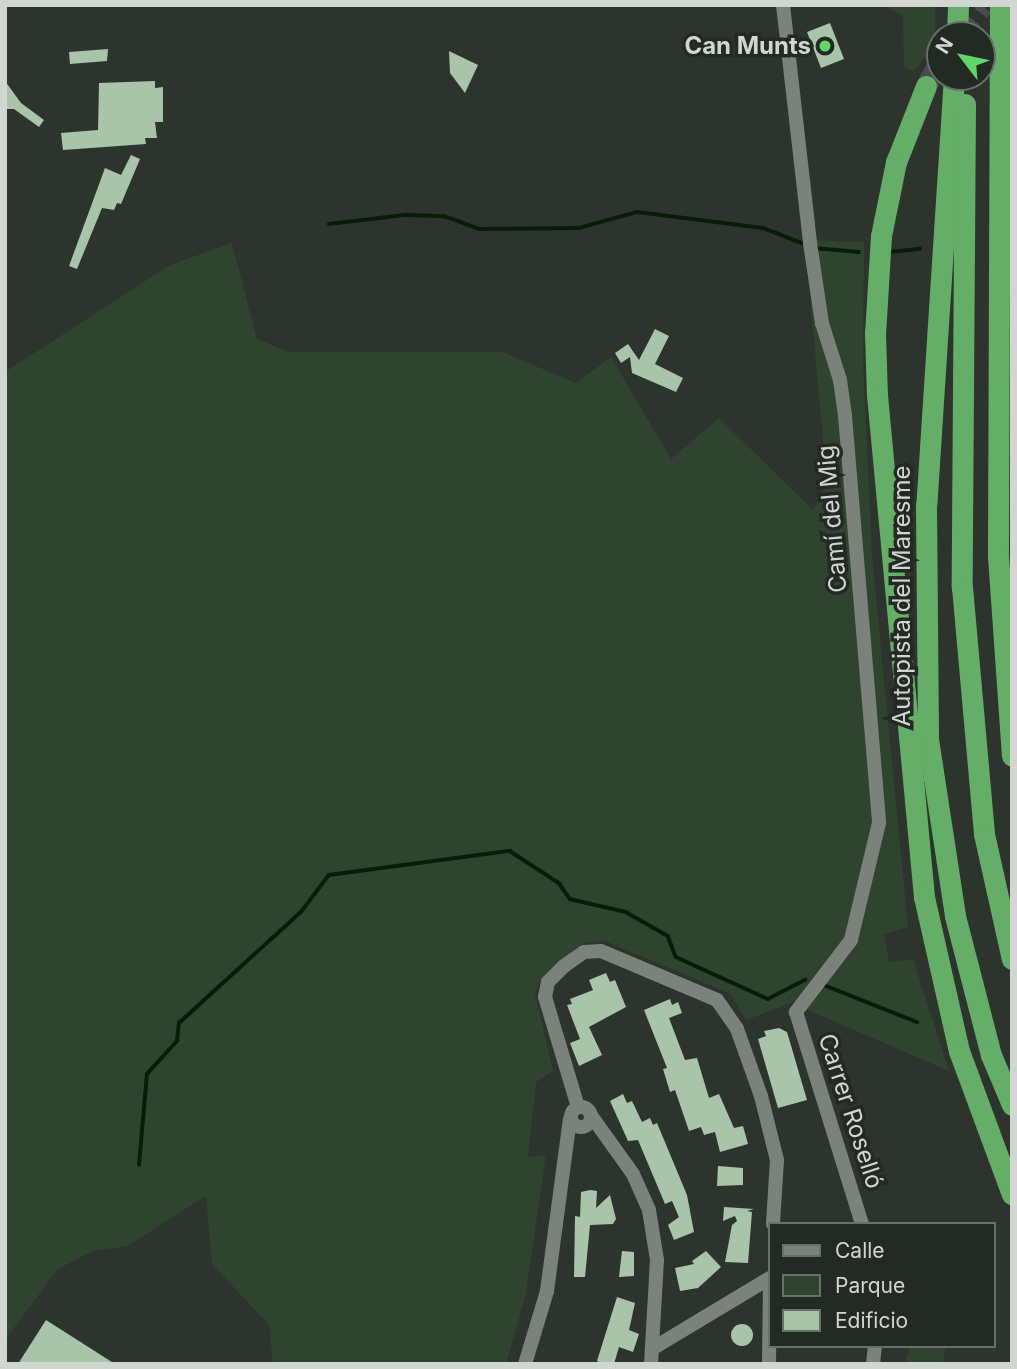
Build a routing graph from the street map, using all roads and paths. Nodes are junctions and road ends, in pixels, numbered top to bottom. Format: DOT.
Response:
graph roads {
  1 [pos="783,5"];
  2 [pos="1000,5"];
  3 [pos="1011,5"];
  4 [pos="926,86"];
  5 [pos="953,91"];
  6 [pos="964,91"];
  7 [pos="1012,103"];
  8 [pos="926,701"];
  9 [pos="1012,756"];
  10 [pos="917,842"];
  11 [pos="1012,959"];
  12 [pos="796,1012"];
  13 [pos="1012,1105"];
  14 [pos="581,1119"];
  15 [pos="1012,1194"];
  16 [pos="773,1222"];
  17 [pos="861,1222"];
  18 [pos="768,1280"];
  19 [pos="655,1347"];
  20 [pos="525,1364"];
  21 [pos="651,1364"];
  1 -- 12 [label="street, Camí del Mig"];
  2 -- 9 [label="highway"];
  3 -- 7 [label="highway"];
  4 -- 10 [label="highway"];
  5 -- 8 [label="highway, Autopista del Maresme"];
  6 -- 11 [label="highway"];
  8 -- 10 [label="highway"];
  8 -- 13 [label="highway, Autopista del Maresme"];
  10 -- 15 [label="highway"];
  12 -- 17 [label="street, Carrer Roselló"];
  14 -- 16 [label="street"];
  14 -- 19 [label="street"];
  14 -- 20 [label="street"];
  18 -- 19 [label="street"];
  19 -- 21 [label="street"];
}
